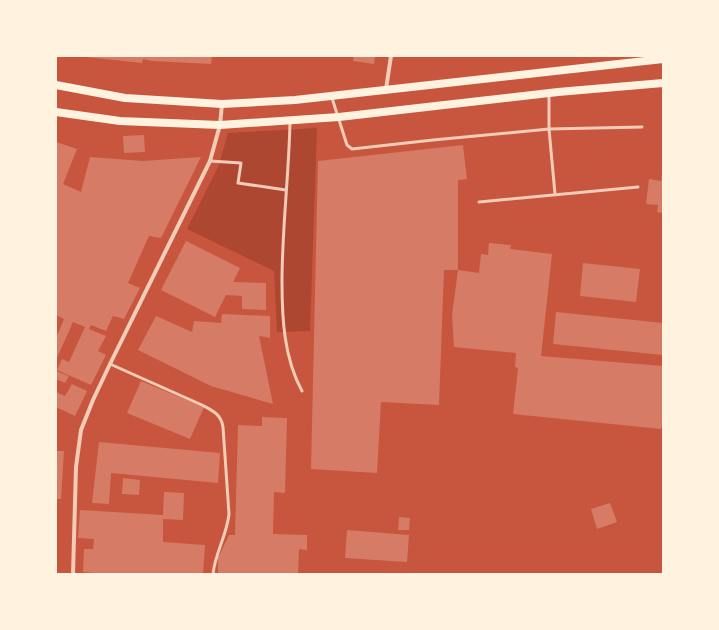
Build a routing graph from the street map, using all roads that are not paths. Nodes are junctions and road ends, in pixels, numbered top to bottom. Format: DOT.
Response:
graph roads {
  1 [pos="391,56"];
  2 [pos="663,59"];
  3 [pos="663,83"];
  4 [pos="56,85"];
  5 [pos="386,90"];
  6 [pos="549,94"];
  7 [pos="332,96"];
  8 [pos="222,104"];
  9 [pos="56,112"];
  10 [pos="339,118"];
  11 [pos="290,121"];
  12 [pos="220,125"];
  13 [pos="642,127"];
  14 [pos="549,130"];
  15 [pos="210,162"];
  16 [pos="638,187"];
  17 [pos="286,190"];
  18 [pos="554,194"];
  19 [pos="479,202"];
  20 [pos="110,364"];
  21 [pos="302,391"];
  22 [pos="73,574"];
  23 [pos="213,574"];
  1 -- 5 [label="street"];
  2 -- 5 [label="main road"];
  3 -- 6 [label="main road"];
  4 -- 8 [label="main road"];
  5 -- 7 [label="main road"];
  6 -- 10 [label="main road"];
  6 -- 14 [label="lane"];
  7 -- 8 [label="main road"];
  7 -- 10 [label="lane"];
  8 -- 12 [label="street"];
  9 -- 12 [label="main road"];
  10 -- 11 [label="main road"];
  10 -- 14 [label="lane"];
  11 -- 12 [label="main road"];
  11 -- 17 [label="lane"];
  12 -- 15 [label="street"];
  13 -- 14 [label="lane"];
  14 -- 18 [label="lane"];
  15 -- 17 [label="lane"];
  15 -- 20 [label="street"];
  16 -- 18 [label="lane"];
  17 -- 21 [label="lane"];
  18 -- 19 [label="lane"];
  20 -- 22 [label="street"];
  20 -- 23 [label="lane"];
}
